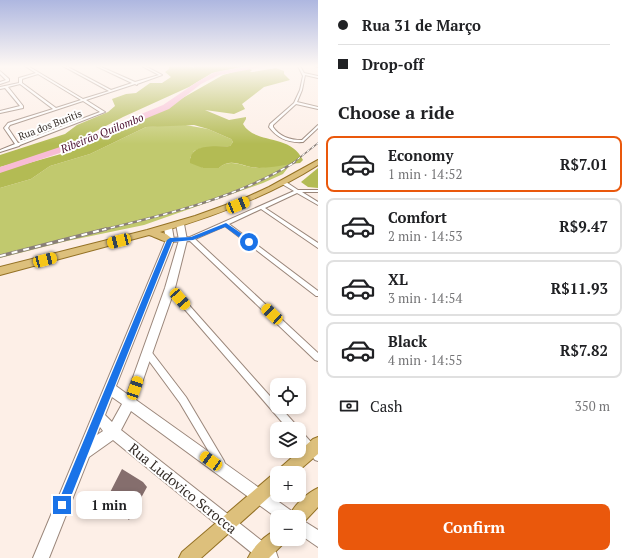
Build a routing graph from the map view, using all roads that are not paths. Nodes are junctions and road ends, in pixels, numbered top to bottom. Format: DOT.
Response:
graph roads {
  1 [pos="10,92"];
  2 [pos="33,92"];
  3 [pos="69,92"];
  4 [pos="108,92"];
  5 [pos="300,92"];
  6 [pos="83,100"];
  7 [pos="295,103"];
  8 [pos="318,108"];
  9 [pos="55,109"];
  10 [pos="0,112"];
  11 [pos="318,126"];
  12 [pos="18,145"];
  13 [pos="0,152"];
  14 [pos="318,162"];
  15 [pos="284,183"];
  16 [pos="318,191"];
  17 [pos="298,192"];
  18 [pos="318,204"];
  19 [pos="262,208"];
  20 [pos="180,224"];
  21 [pos="226,224"];
  22 [pos="168,228"];
  23 [pos="149,233"];
  24 [pos="187,239"];
  25 [pos="170,240"];
  26 [pos="318,246"];
  27 [pos="0,271"];
  28 [pos="170,288"];
  29 [pos="318,294"];
  30 [pos="147,352"];
  31 [pos="318,358"];
  32 [pos="109,388"];
  33 [pos="129,404"];
  34 [pos="98,416"];
  35 [pos="288,422"];
  36 [pos="113,432"];
  37 [pos="306,441"];
  38 [pos="316,450"];
  39 [pos="84,452"];
  40 [pos="294,466"];
  41 [pos="223,469"];
  42 [pos="270,486"];
  43 [pos="259,496"];
  44 [pos="318,496"];
  45 [pos="278,510"];
  46 [pos="304,510"];
  47 [pos="228,524"];
  48 [pos="306,530"];
  49 [pos="318,539"];
  50 [pos="271,546"];
  51 [pos="263,556"];
  52 [pos="41,558"];
  53 [pos="188,558"];
  1 -- 10 [label="street"];
  2 -- 9 [label="street"];
  3 -- 6 [label="street"];
  4 -- 6 [label="street"];
  5 -- 7 [label="street"];
  6 -- 9 [label="street"];
  6 -- 12 [label="street, Rua dos Buritis"];
  7 -- 8 [label="street"];
  7 -- 11 [label="street"];
  9 -- 12 [label="street"];
  12 -- 13 [label="street, Rua dos Buritis"];
  14 -- 15 [label="main road"];
  15 -- 17 [label="street"];
  15 -- 20 [label="main road"];
  16 -- 17 [label="street"];
  17 -- 18 [label="street"];
  17 -- 19 [label="street"];
  19 -- 21 [label="street"];
  19 -- 26 [label="street"];
  20 -- 22 [label="main road"];
  20 -- 24 [label="street"];
  21 -- 24 [label="street"];
  21 -- 29 [label="street"];
  22 -- 23 [label="main road"];
  22 -- 25 [label="street"];
  23 -- 25 [label="main road"];
  23 -- 27 [label="main road"];
  24 -- 25 [label="street"];
  24 -- 28 [label="street"];
  24 -- 31 [label="street"];
  25 -- 32 [label="street"];
  28 -- 30 [label="street"];
  28 -- 35 [label="street"];
  30 -- 33 [label="street"];
  30 -- 41 [label="street"];
  32 -- 33 [label="street"];
  32 -- 34 [label="street"];
  33 -- 36 [label="street"];
  33 -- 41 [label="street"];
  34 -- 36 [label="street, Rua Ludovico Scrocca"];
  34 -- 39 [label="street"];
  36 -- 39 [label="street"];
  36 -- 47 [label="street, Rua Ludovico Scrocca"];
  37 -- 38 [label="street"];
  38 -- 40 [label="main road"];
  39 -- 52 [label="street"];
  41 -- 43 [label="street"];
  42 -- 43 [label="main road"];
  43 -- 45 [label="street"];
  43 -- 47 [label="main road"];
  44 -- 46 [label="main road"];
  47 -- 51 [label="street, Rua Ludovico Scrocca"];
  47 -- 53 [label="main road"];
  48 -- 49 [label="street"];
  50 -- 51 [label="main road"];
}
